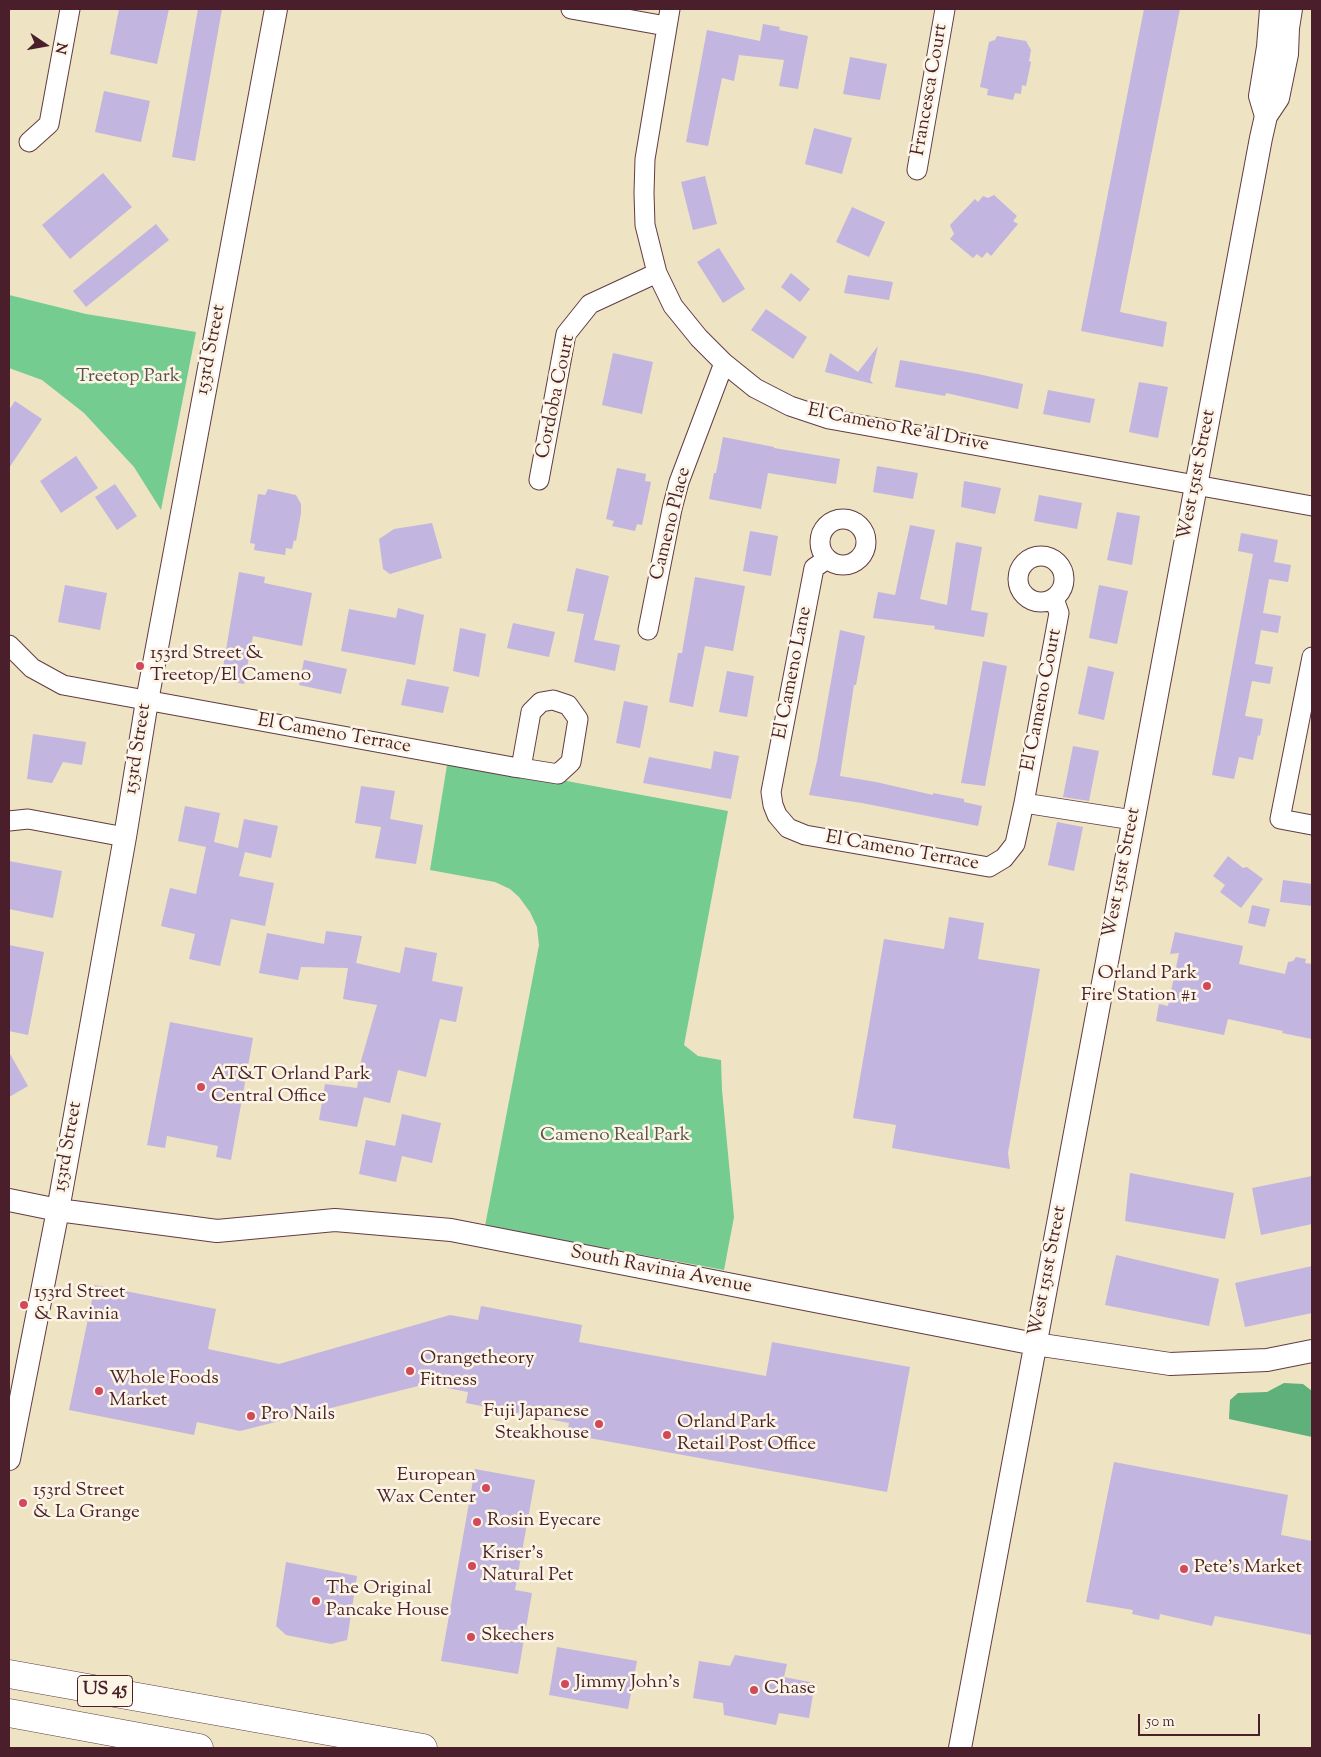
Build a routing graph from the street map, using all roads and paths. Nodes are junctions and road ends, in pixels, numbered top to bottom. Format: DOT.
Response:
graph roads {
  1 [pos="70,9"];
  2 [pos="276,9"];
  3 [pos="571,9"];
  4 [pos="945,9"];
  5 [pos="1271,9"];
  6 [pos="1291,9"];
  7 [pos="668,18"];
  8 [pos="1266,116"];
  9 [pos="29,142"];
  10 [pos="917,170"];
  11 [pos="656,273"];
  12 [pos="724,363"];
  13 [pos="539,480"];
  14 [pos="1196,485"];
  15 [pos="1312,506"];
  16 [pos="827,559"];
  17 [pos="1054,599"];
  18 [pos="648,630"];
  19 [pos="9,645"];
  20 [pos="1312,657"];
  21 [pos="147,701"];
  22 [pos="521,768"];
  23 [pos="771,792"];
  24 [pos="1024,803"];
  25 [pos="1133,820"];
  26 [pos="9,821"];
  27 [pos="1312,825"];
  28 [pos="125,837"];
  29 [pos="9,1200"];
  30 [pos="58,1210"];
  31 [pos="1035,1344"];
  32 [pos="1312,1351"];
  33 [pos="9,1459"];
  34 [pos="9,1674"];
  35 [pos="9,1713"];
  36 [pos="199,1748"];
  37 [pos="423,1748"];
  38 [pos="960,1748"];
  1 -- 9 [label="street"];
  2 -- 21 [label="street, 153rd Street"];
  3 -- 7 [label="street"];
  4 -- 10 [label="street, Francesca Court"];
  5 -- 8 [label="street, West 151st Street"];
  6 -- 8 [label="street, West 151st Street"];
  7 -- 11 [label="street, El Cameno Re'al Drive"];
  8 -- 14 [label="street, West 151st Street"];
  11 -- 12 [label="street, El Cameno Re'al Drive"];
  11 -- 13 [label="street, Cordoba Court"];
  12 -- 14 [label="street, El Cameno Re'al Drive"];
  12 -- 18 [label="street, Cameno Place"];
  14 -- 15 [label="street, El Cameno Re'al Drive"];
  14 -- 25 [label="street, West 151st Street"];
  16 -- 23 [label="street, El Cameno Lane"];
  17 -- 24 [label="street, El Cameno Court"];
  19 -- 21 [label="street, El Cameno Terrace"];
  20 -- 27 [label="street"];
  21 -- 22 [label="street, El Cameno Terrace"];
  21 -- 28 [label="street, 153rd Street"];
  23 -- 24 [label="street, El Cameno Terrace"];
  24 -- 25 [label="street"];
  25 -- 31 [label="street, West 151st Street"];
  26 -- 28 [label="street"];
  28 -- 30 [label="street, 153rd Street"];
  29 -- 30 [label="street, South Ravinia Avenue"];
  30 -- 31 [label="street, South Ravinia Avenue"];
  30 -- 33 [label="street, 153rd Street"];
  31 -- 32 [label="street, South Ravinia Avenue"];
  31 -- 38 [label="street, West 151st Street"];
  34 -- 37 [label="highway, US 45"];
  35 -- 36 [label="highway, US 45"];
}
